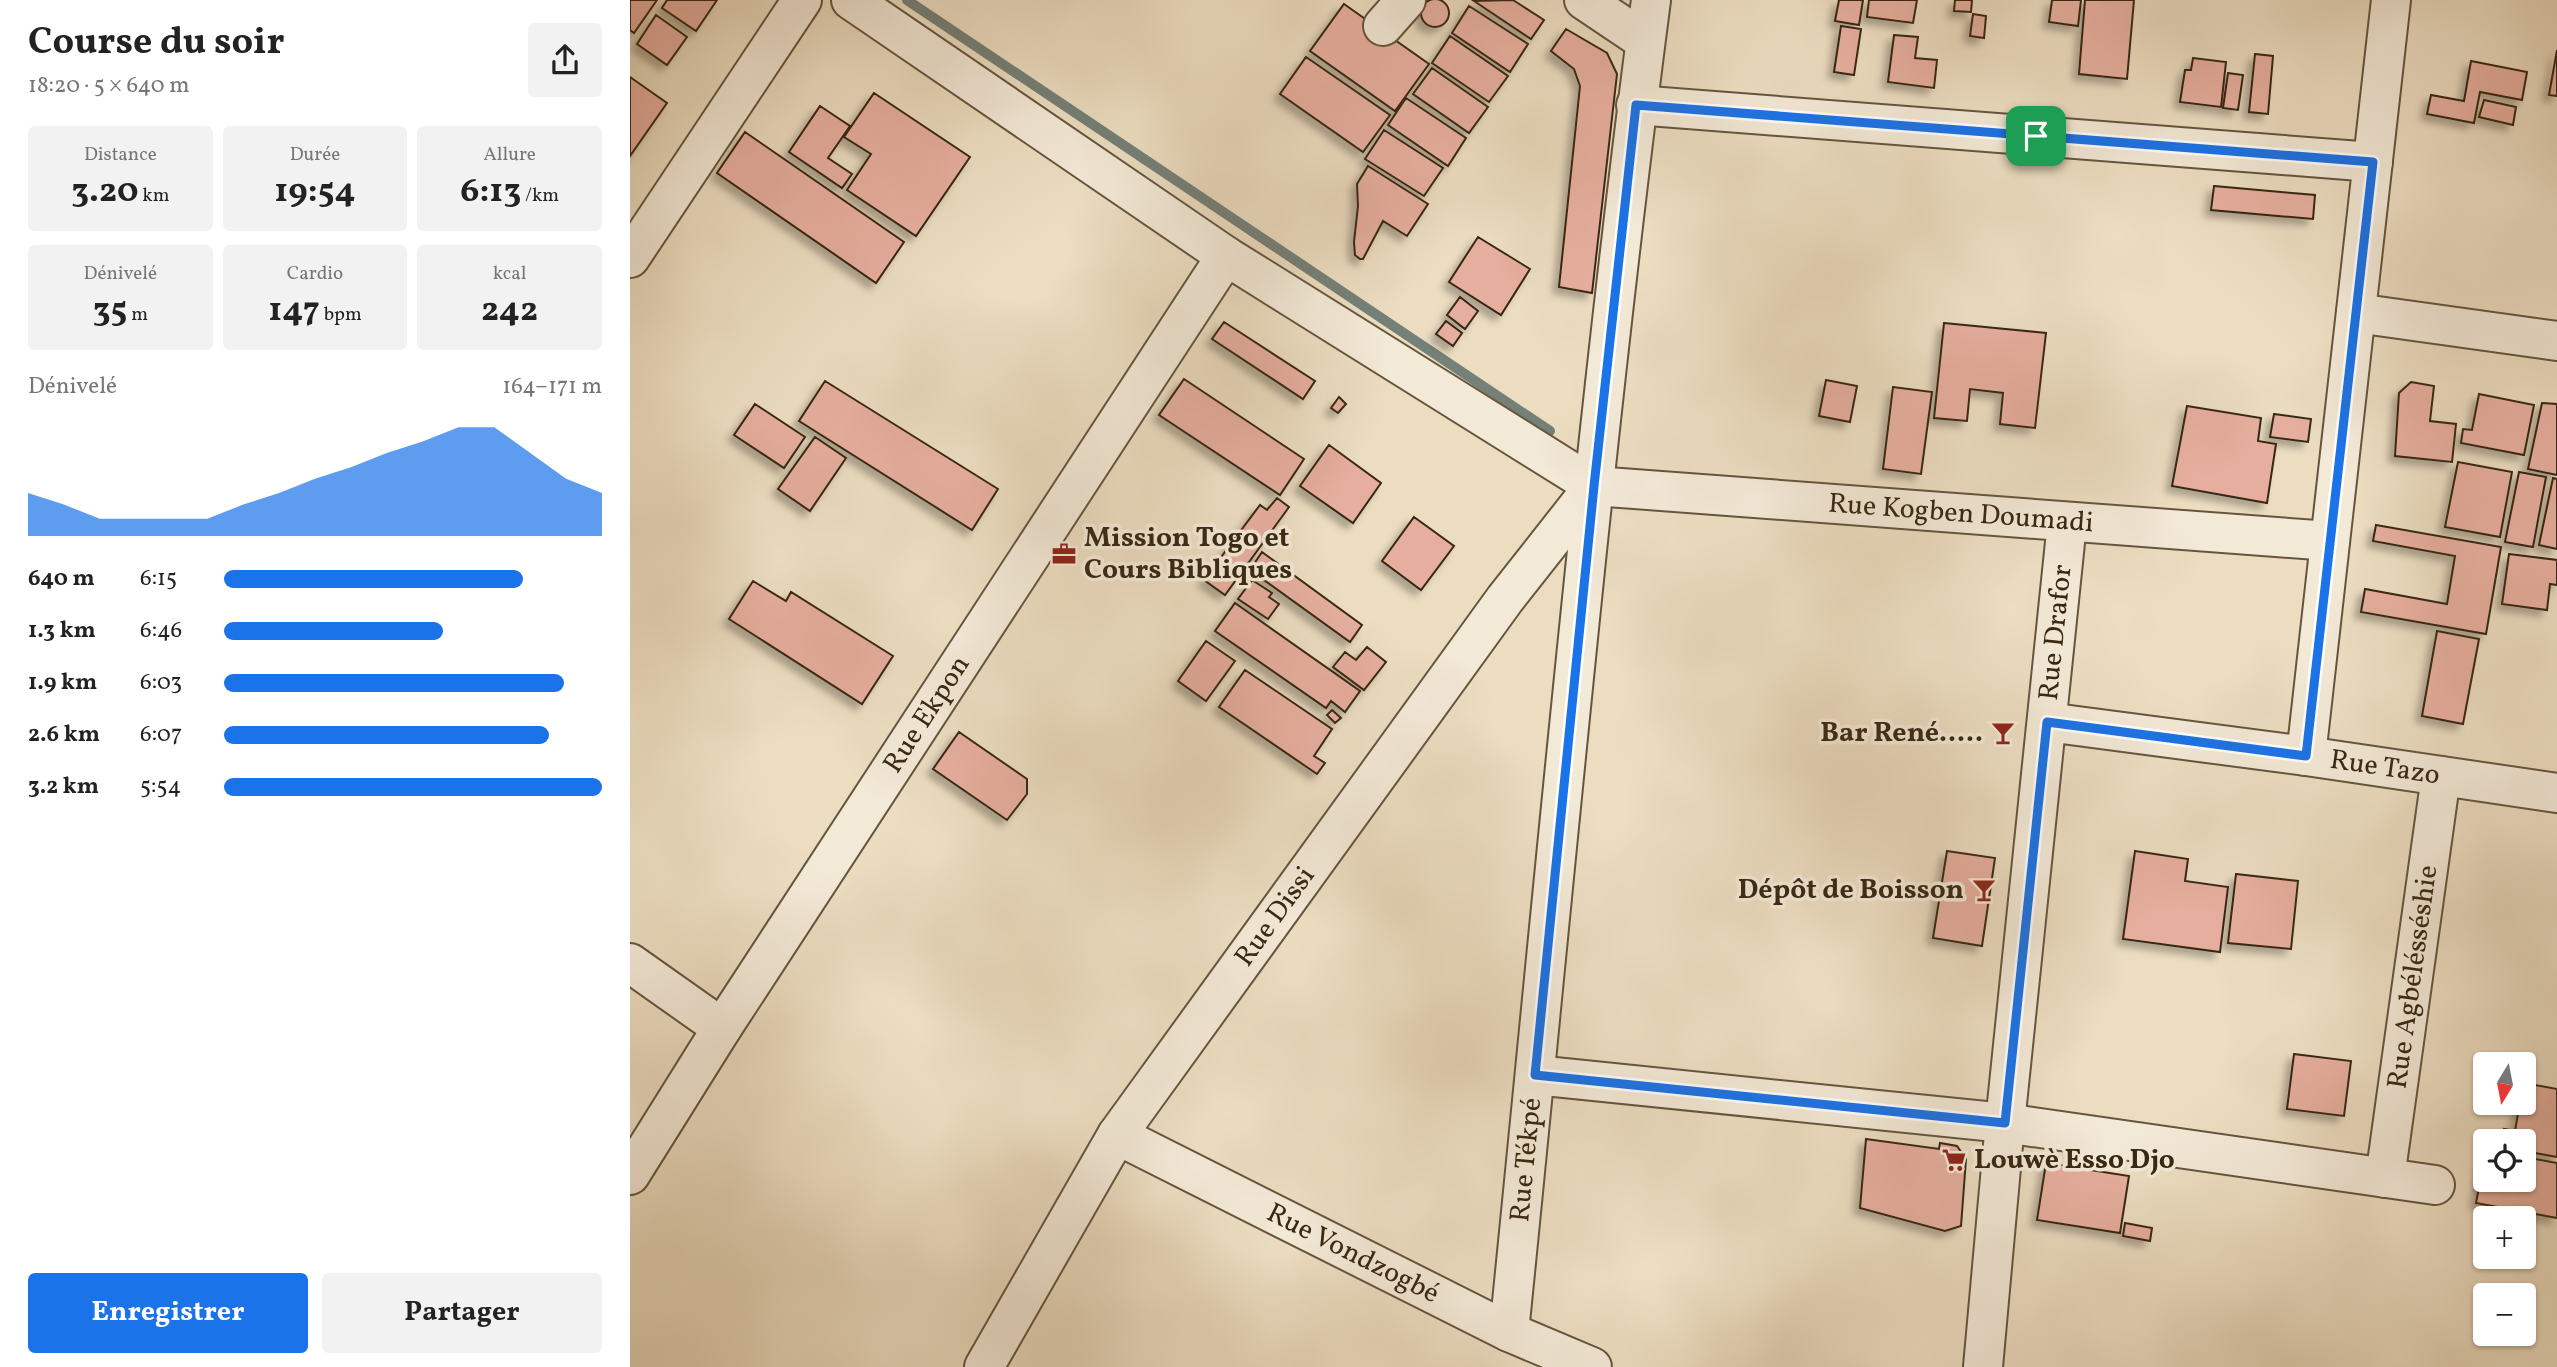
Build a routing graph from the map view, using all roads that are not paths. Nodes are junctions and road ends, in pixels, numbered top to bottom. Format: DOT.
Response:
graph roads {
  1 [pos="802,0"];
  2 [pos="850,0"];
  3 [pos="1584,0"];
  4 [pos="1651,0"];
  5 [pos="2391,0"];
  6 [pos="1645,41"];
  7 [pos="1636,105"];
  8 [pos="2373,162"];
  9 [pos="1226,256"];
  10 [pos="630,258"];
  11 [pos="2356,313"];
  12 [pos="2557,341"];
  13 [pos="1594,486"];
  14 [pos="2067,523"];
  15 [pos="2330,541"];
  16 [pos="2047,722"];
  17 [pos="2306,756"];
  18 [pos="2441,776"];
  19 [pos="2557,793"];
  20 [pos="630,963"];
  21 [pos="722,1028"];
  22 [pos="1535,1075"];
  23 [pos="2005,1123"];
  24 [pos="1117,1135"];
  25 [pos="630,1175"];
  26 [pos="2385,1178"];
  27 [pos="2435,1185"];
  28 [pos="1509,1332"];
  29 [pos="984,1367"];
  30 [pos="1592,1367"];
  31 [pos="1983,1367"];
  1 -- 10 [label="street"];
  2 -- 9 [label="street"];
  3 -- 6 [label="street"];
  4 -- 6 [label="street, Rue Tékpé"];
  5 -- 8 [label="street"];
  6 -- 7 [label="street, Rue Tékpé"];
  7 -- 8 [label="street"];
  7 -- 13 [label="street, Rue Tékpé"];
  8 -- 11 [label="street"];
  9 -- 13 [label="street"];
  9 -- 21 [label="street, Rue Ekpon"];
  11 -- 12 [label="street"];
  11 -- 15 [label="street"];
  13 -- 14 [label="street, Rue Kogben Doumadi"];
  13 -- 22 [label="street, Rue Tékpé"];
  13 -- 24 [label="street, Rue Dissi"];
  14 -- 15 [label="street, Rue Kogben Doumadi"];
  14 -- 16 [label="street, Rue Drafor"];
  15 -- 17 [label="street"];
  16 -- 17 [label="street, Rue Tazo"];
  16 -- 23 [label="street, Rue Drafor"];
  17 -- 18 [label="street, Rue Tazo"];
  18 -- 19 [label="street, Rue Tazo"];
  18 -- 26 [label="street, Rue Agbélésséshie"];
  20 -- 21 [label="street"];
  21 -- 25 [label="street, Rue Ekpon"];
  22 -- 23 [label="street"];
  22 -- 28 [label="street, Rue Tékpé"];
  23 -- 26 [label="street"];
  23 -- 31 [label="street, Rue Drafor"];
  24 -- 28 [label="street, Rue Vondzogbé"];
  24 -- 29 [label="street, Rue Dissi"];
  26 -- 27 [label="street"];
  28 -- 30 [label="street, Rue Vondzogbé"];
}
